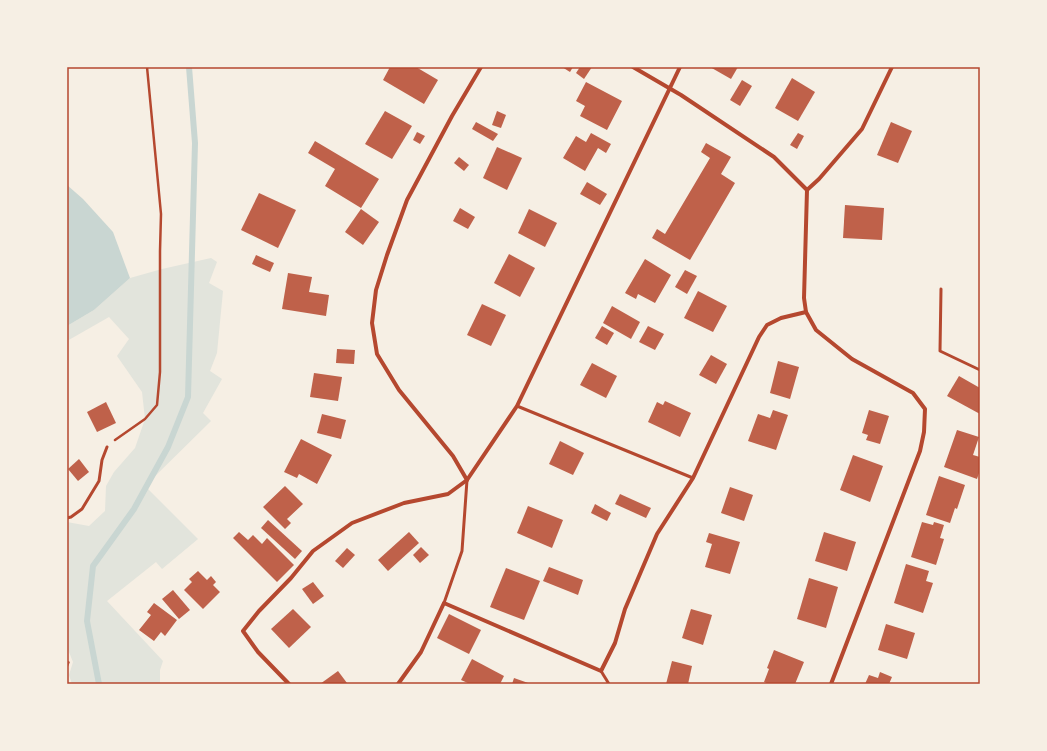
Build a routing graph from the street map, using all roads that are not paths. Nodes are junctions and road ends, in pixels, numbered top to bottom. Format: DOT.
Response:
graph roads {
  1 [pos="481,67"];
  2 [pos="633,67"];
  3 [pos="680,67"];
  4 [pos="892,67"];
  5 [pos="671,88"];
  6 [pos="807,190"];
  7 [pos="941,289"];
  8 [pos="806,312"];
  9 [pos="980,370"];
  10 [pos="517,406"];
  11 [pos="107,447"];
  12 [pos="694,478"];
  13 [pos="468,480"];
  14 [pos="67,518"];
  15 [pos="444,603"];
  16 [pos="601,671"];
  17 [pos="289,684"];
  18 [pos="398,684"];
  19 [pos="609,684"];
  20 [pos="831,684"];
  1 -- 13 [label="street"];
  2 -- 5 [label="street"];
  3 -- 5 [label="street"];
  4 -- 6 [label="street"];
  5 -- 6 [label="street"];
  5 -- 10 [label="street"];
  6 -- 8 [label="street"];
  7 -- 9 [label="lane"];
  8 -- 12 [label="street"];
  8 -- 20 [label="street"];
  10 -- 12 [label="lane"];
  10 -- 13 [label="street"];
  11 -- 14 [label="lane"];
  12 -- 16 [label="street"];
  13 -- 15 [label="lane"];
  13 -- 17 [label="street"];
  15 -- 16 [label="street"];
  15 -- 18 [label="street"];
  16 -- 19 [label="lane"];
}
